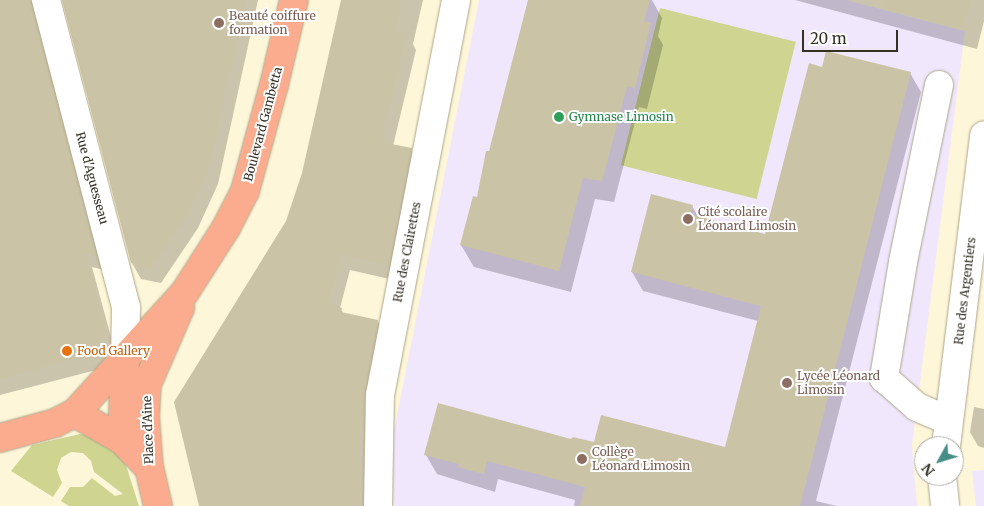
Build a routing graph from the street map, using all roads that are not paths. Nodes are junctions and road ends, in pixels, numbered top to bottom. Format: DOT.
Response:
graph roads {
  1 [pos="46,0"];
  2 [pos="294,0"];
  3 [pos="456,0"];
  4 [pos="939,85"];
  5 [pos="984,135"];
  6 [pos="185,292"];
  7 [pos="974,295"];
  8 [pos="125,358"];
  9 [pos="147,384"];
  10 [pos="75,413"];
  11 [pos="947,433"];
  12 [pos="0,438"];
  13 [pos="122,440"];
  14 [pos="148,468"];
  15 [pos="943,486"];
  16 [pos="158,506"];
  17 [pos="378,506"];
  18 [pos="946,506"];
  1 -- 8 [label="street, Rue d'Aguesseau"];
  2 -- 6 [label="main road, Boulevard Gambetta"];
  3 -- 17 [label="street, Rue des Clairettes"];
  4 -- 11 [label="street"];
  5 -- 7 [label="street, Rue des Argentiers"];
  6 -- 8 [label="main road, Boulevard Gambetta"];
  6 -- 9 [label="main road, Boulevard Gambetta"];
  7 -- 11 [label="street, Rue des Argentiers"];
  8 -- 10 [label="main road"];
  8 -- 13 [label="main road"];
  9 -- 14 [label="main road, Place d'Aine"];
  10 -- 12 [label="main road"];
  10 -- 13 [label="main road"];
  13 -- 14 [label="main road"];
  14 -- 16 [label="main road, Place d'Aine"];
  15 -- 18 [label="street"];
}
